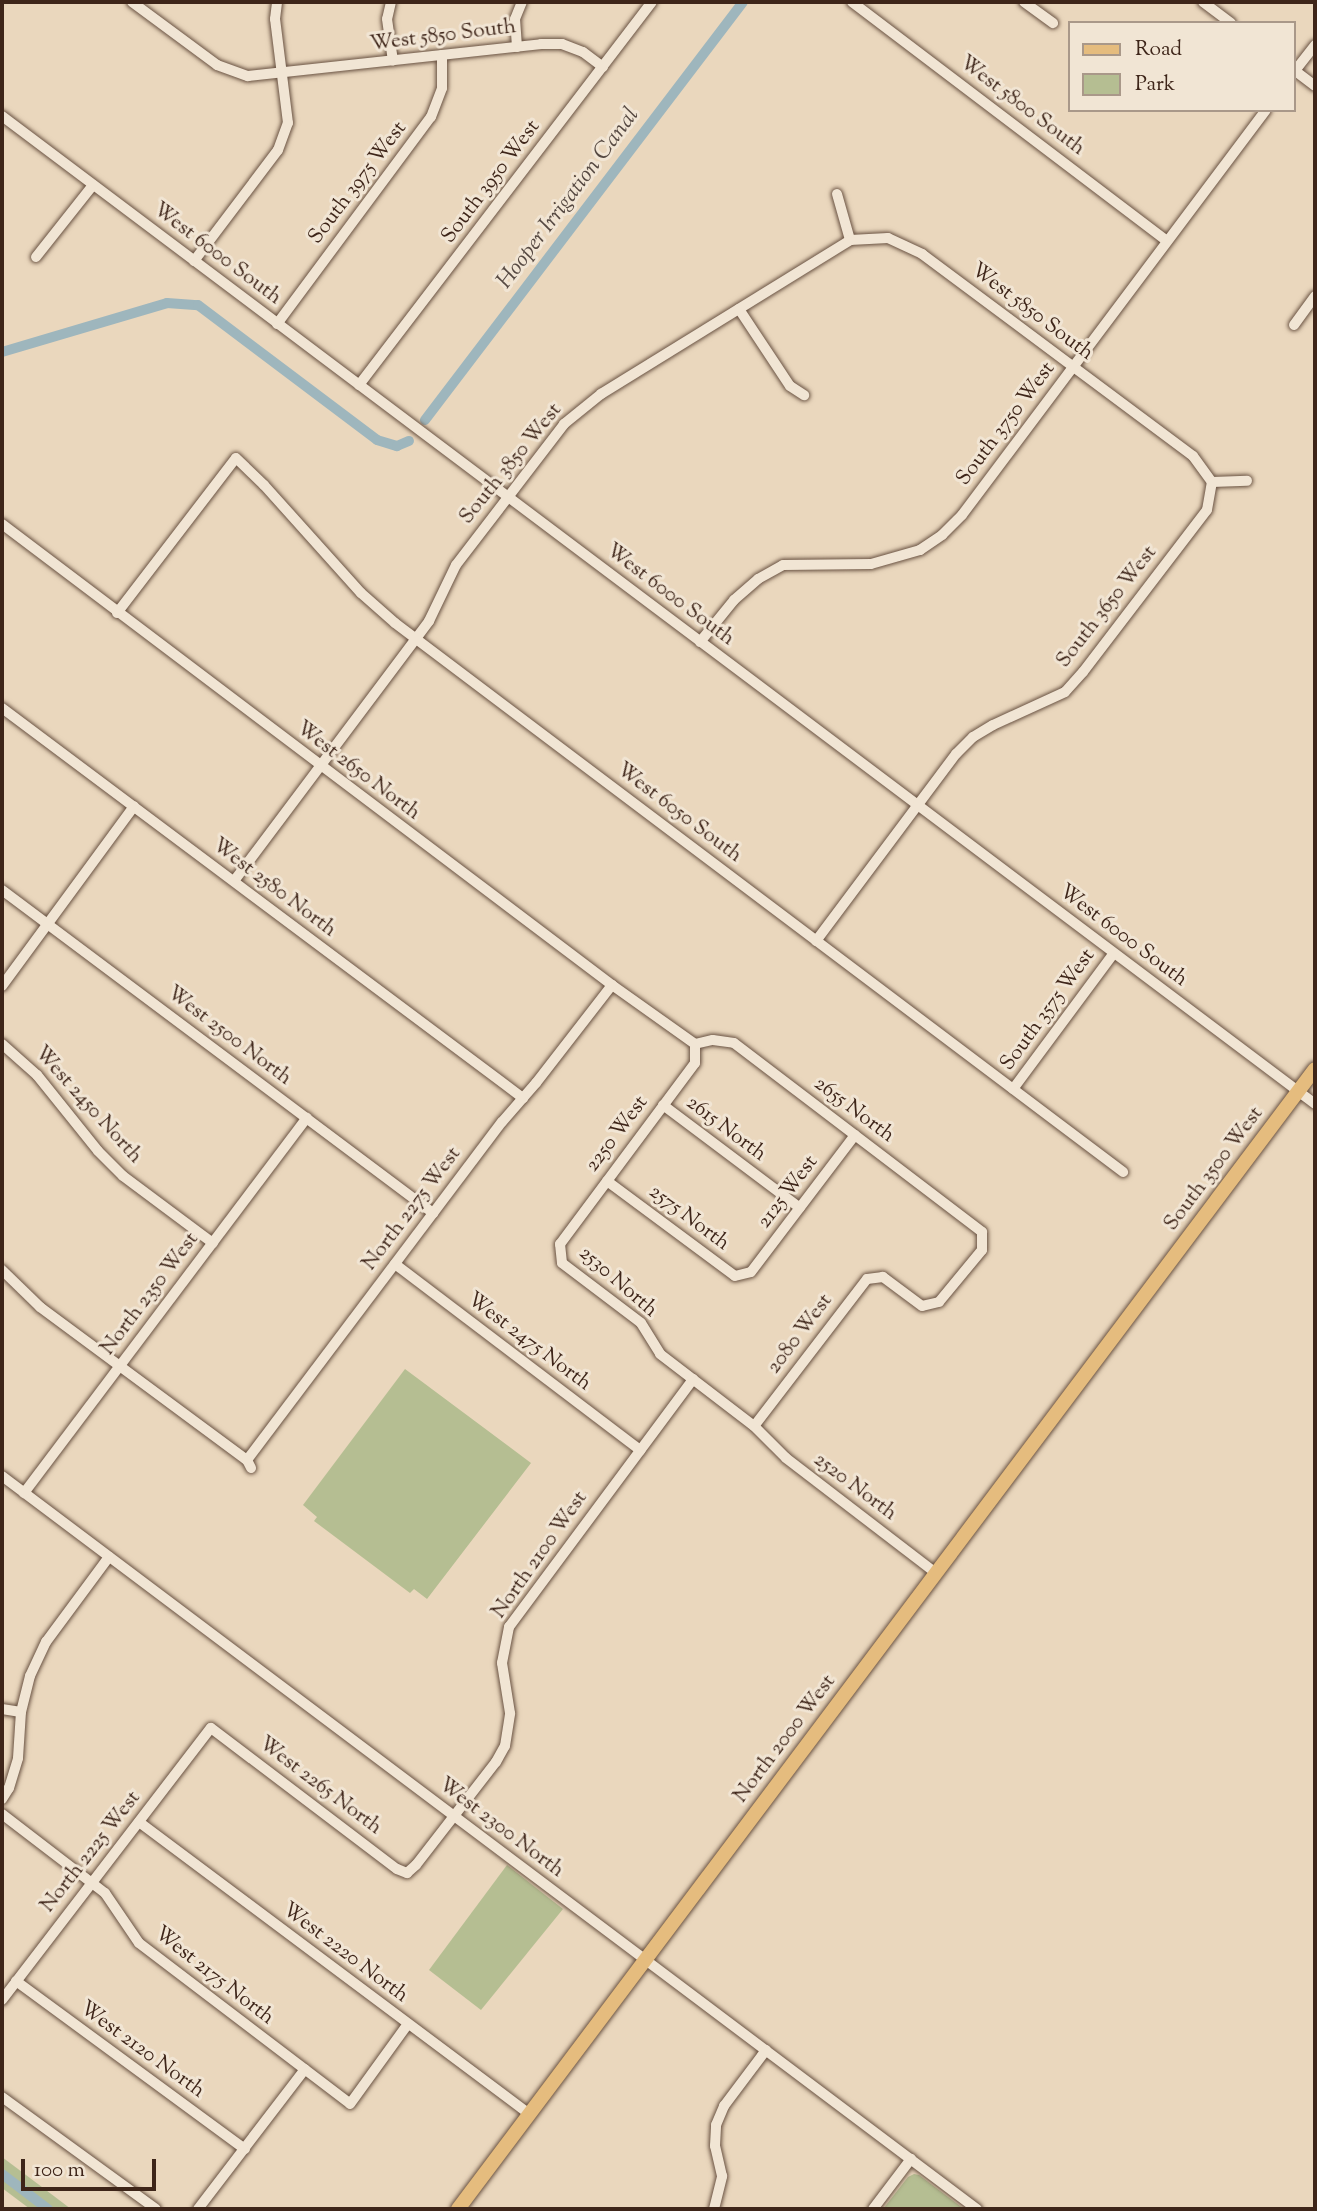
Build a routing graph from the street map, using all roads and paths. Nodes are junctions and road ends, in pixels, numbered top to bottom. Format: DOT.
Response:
graph roads {
  1 [pos="132,2"];
  2 [pos="277,2"];
  3 [pos="391,2"];
  4 [pos="522,2"];
  5 [pos="652,2"];
  6 [pos="852,2"];
  7 [pos="1024,2"];
  8 [pos="1203,2"];
  9 [pos="1228,21"];
  10 [pos="1053,23"];
  11 [pos="1315,45"];
  12 [pos="517,47"];
  13 [pos="442,55"];
  14 [pos="393,61"];
  15 [pos="603,67"];
  16 [pos="1296,70"];
  17 [pos="1296,72"];
  18 [pos="282,74"];
  19 [pos="1315,86"];
  20 [pos="1264,112"];
  21 [pos="2,116"];
  22 [pos="93,185"];
  23 [pos="837,194"];
  24 [pos="850,240"];
  25 [pos="1167,241"];
  26 [pos="36,257"];
  27 [pos="194,261"];
  28 [pos="1315,296"];
  29 [pos="739,309"];
  30 [pos="277,324"];
  31 [pos="1294,325"];
  32 [pos="1073,367"];
  33 [pos="359,386"];
  34 [pos="804,395"];
  35 [pos="1247,481"];
  36 [pos="1212,482"];
  37 [pos="506,496"];
  38 [pos="2,524"];
  39 [pos="117,613"];
  40 [pos="416,639"];
  41 [pos="700,642"];
  42 [pos="2,708"];
  43 [pos="320,766"];
  44 [pos="916,804"];
  45 [pos="134,806"];
  46 [pos="234,881"];
  47 [pos="2,890"];
  48 [pos="48,924"];
  49 [pos="816,941"];
  50 [pos="1114,953"];
  51 [pos="612,985"];
  52 [pos="2,986"];
  53 [pos="2,1044"];
  54 [pos="695,1044"];
  55 [pos="1315,1069"];
  56 [pos="1013,1089"];
  57 [pos="1298,1092"];
  58 [pos="523,1098"];
  59 [pos="1315,1104"];
  60 [pos="663,1105"];
  61 [pos="307,1118"];
  62 [pos="855,1135"];
  63 [pos="1123,1172"];
  64 [pos="607,1181"];
  65 [pos="800,1208"];
  66 [pos="433,1213"];
  67 [pos="213,1243"];
  68 [pos="560,1244"];
  69 [pos="395,1264"];
  70 [pos="2,1270"];
  71 [pos="751,1272"];
  72 [pos="883,1277"];
  73 [pos="1145,1295"];
  74 [pos="120,1366"];
  75 [pos="693,1380"];
  76 [pos="754,1426"];
  77 [pos="640,1450"];
  78 [pos="2,1476"];
  79 [pos="24,1493"];
  80 [pos="109,1557"];
  81 [pos="936,1573"];
  82 [pos="2,1709"];
  83 [pos="21,1712"];
  84 [pos="211,1728"];
  85 [pos="2,1799"];
  86 [pos="2,1814"];
  87 [pos="454,1817"];
  88 [pos="139,1822"];
  89 [pos="407,1872"];
  90 [pos="92,1883"];
  91 [pos="645,1960"];
  92 [pos="16,1982"];
  93 [pos="2,2000"];
  94 [pos="408,2024"];
  95 [pos="766,2050"];
  96 [pos="304,2069"];
  97 [pos="2,2096"];
  98 [pos="529,2114"];
  99 [pos="245,2149"];
  100 [pos="911,2159"];
  101 [pos="156,2209"];
  102 [pos="198,2209"];
  103 [pos="458,2209"];
  104 [pos="714,2209"];
  105 [pos="873,2209"];
  106 [pos="977,2209"];
  1 -- 18 [label="street, West 5850 South"];
  2 -- 18 [label="street"];
  3 -- 14 [label="street"];
  4 -- 12 [label="street"];
  5 -- 15 [label="street, South 3950 West"];
  6 -- 25 [label="street, West 5800 South"];
  7 -- 10 [label="street"];
  8 -- 9 [label="street"];
  11 -- 16 [label="street"];
  12 -- 13 [label="street, West 5850 South"];
  12 -- 15 [label="street, West 5850 South"];
  13 -- 14 [label="street, West 5850 South"];
  13 -- 30 [label="street, South 3975 West"];
  14 -- 18 [label="street, West 5850 South"];
  15 -- 33 [label="street, South 3950 West"];
  17 -- 19 [label="street"];
  18 -- 27 [label="street"];
  20 -- 25 [label="street, South 3750 West"];
  21 -- 22 [label="street, West 6000 South"];
  22 -- 26 [label="street"];
  22 -- 27 [label="street, West 6000 South"];
  23 -- 24 [label="street"];
  24 -- 29 [label="street, South 3850 West"];
  24 -- 32 [label="street, West 5850 South"];
  25 -- 32 [label="street, South 3750 West"];
  27 -- 30 [label="street, West 6000 South"];
  28 -- 31 [label="street"];
  29 -- 34 [label="street"];
  29 -- 37 [label="street, South 3850 West"];
  30 -- 33 [label="street, West 6000 South"];
  32 -- 36 [label="street, West 5850 South"];
  32 -- 41 [label="street, South 3750 West"];
  33 -- 37 [label="street, West 6000 South"];
  35 -- 36 [label="street"];
  36 -- 44 [label="street, South 3650 West"];
  37 -- 40 [label="street, South 3850 West"];
  37 -- 41 [label="street, West 6000 South"];
  38 -- 39 [label="street, West 2650 North"];
  39 -- 40 [label="street, West 6050 South"];
  39 -- 43 [label="street, West 2650 North"];
  40 -- 43 [label="street, South 3850 West"];
  40 -- 49 [label="street, West 6050 South"];
  41 -- 44 [label="street, West 6000 South"];
  42 -- 45 [label="street, West 2580 North"];
  43 -- 46 [label="street, South 3850 West"];
  43 -- 51 [label="street, West 2650 North"];
  44 -- 49 [label="street, South 3650 West"];
  44 -- 50 [label="street, West 6000 South"];
  45 -- 46 [label="street, West 2580 North"];
  45 -- 48 [label="street"];
  46 -- 58 [label="street, West 2580 North"];
  47 -- 48 [label="street, West 2500 North"];
  48 -- 52 [label="street"];
  48 -- 61 [label="street, West 2500 North"];
  49 -- 56 [label="street, West 6050 South"];
  50 -- 56 [label="street, South 3575 West"];
  50 -- 57 [label="street, West 6000 South"];
  51 -- 54 [label="street, West 2650 North"];
  51 -- 58 [label="street, North 2275 West"];
  53 -- 67 [label="street, West 2450 North"];
  54 -- 60 [label="street, 2250 West"];
  54 -- 62 [label="street, 2655 North"];
  55 -- 57 [label="main road, South 3500 West"];
  56 -- 63 [label="street, West 6050 South"];
  57 -- 59 [label="street, West 6000 South"];
  57 -- 73 [label="main road, South 3500 West"];
  58 -- 66 [label="street, North 2275 West"];
  60 -- 64 [label="street, 2250 West"];
  60 -- 65 [label="street, 2615 North"];
  61 -- 66 [label="street, West 2500 North"];
  61 -- 67 [label="street, North 2350 West"];
  62 -- 65 [label="street, 2125 West"];
  62 -- 72 [label="street, 2655 North"];
  64 -- 68 [label="street, 2250 West"];
  64 -- 71 [label="street, 2575 North"];
  65 -- 71 [label="street, 2125 West"];
  66 -- 69 [label="street, North 2275 West"];
  67 -- 74 [label="street, North 2350 West"];
  68 -- 75 [label="street, 2530 North"];
  69 -- 74 [label="street, North 2275 West"];
  69 -- 77 [label="street, West 2475 North"];
  70 -- 74 [label="street"];
  72 -- 76 [label="street, 2080 West"];
  73 -- 81 [label="main road, North 2000 West"];
  74 -- 79 [label="street, North 2350 West"];
  75 -- 76 [label="street, 2530 North"];
  75 -- 77 [label="street, North 2100 West"];
  76 -- 81 [label="street, 2520 North"];
  77 -- 87 [label="street, North 2100 West"];
  78 -- 79 [label="street, West 2300 North"];
  79 -- 80 [label="street, West 2300 North"];
  80 -- 83 [label="street"];
  80 -- 87 [label="street, West 2300 North"];
  81 -- 91 [label="main road, North 2000 West"];
  82 -- 83 [label="street"];
  83 -- 85 [label="street"];
  84 -- 88 [label="street, North 2225 West"];
  84 -- 89 [label="street, West 2265 North"];
  86 -- 90 [label="street, West 2175 North"];
  87 -- 89 [label="street, North 2100 West"];
  87 -- 91 [label="street, West 2300 North"];
  88 -- 90 [label="street, North 2225 West"];
  88 -- 94 [label="street, West 2220 North"];
  90 -- 92 [label="street, North 2225 West"];
  90 -- 96 [label="street, West 2175 North"];
  91 -- 95 [label="street, West 2300 North"];
  91 -- 98 [label="main road, North 2000 West"];
  92 -- 93 [label="street, North 2225 West"];
  92 -- 99 [label="street, West 2120 North"];
  94 -- 96 [label="street, West 2175 North"];
  94 -- 98 [label="street, West 2220 North"];
  95 -- 100 [label="street, West 2300 North"];
  95 -- 104 [label="street"];
  96 -- 99 [label="street"];
  97 -- 101 [label="street"];
  98 -- 103 [label="main road, North 2000 West"];
  99 -- 102 [label="street"];
  100 -- 105 [label="street"];
  100 -- 106 [label="street, West 2300 North"];
}
